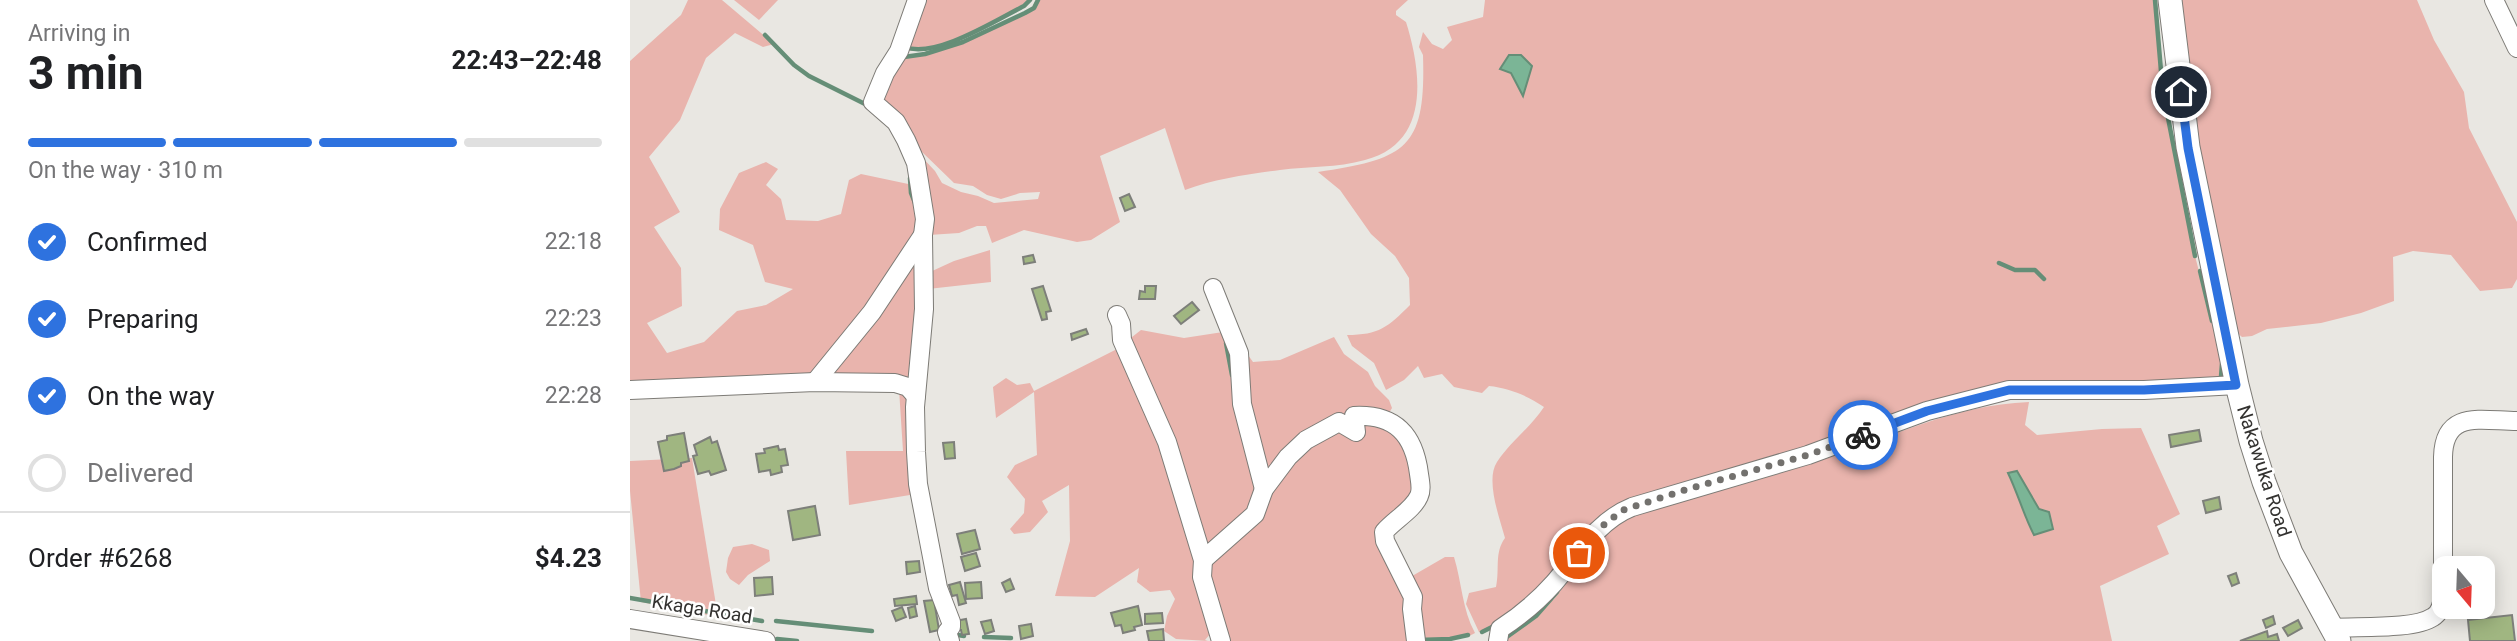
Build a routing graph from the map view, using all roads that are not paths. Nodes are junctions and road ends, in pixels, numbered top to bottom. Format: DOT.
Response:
graph roads {
  1 [pos="917,0"];
  2 [pos="2170,0"];
  3 [pos="2494,0"];
  4 [pos="2517,48"];
  5 [pos="923,235"];
  6 [pos="1213,288"];
  7 [pos="1117,315"];
  8 [pos="816,382"];
  9 [pos="2236,385"];
  10 [pos="630,390"];
  11 [pos="916,396"];
  12 [pos="2517,421"];
  13 [pos="1264,489"];
  14 [pos="1203,560"];
  15 [pos="630,619"];
  16 [pos="2336,635"];
  17 [pos="766,641"];
  18 [pos="950,641"];
  19 [pos="1221,641"];
  20 [pos="1416,641"];
  21 [pos="1498,641"];
  1 -- 5 [label="street"];
  2 -- 9 [label="main road, Nakawuka Road"];
  3 -- 4 [label="street"];
  5 -- 8 [label="street"];
  5 -- 11 [label="street"];
  6 -- 13 [label="street"];
  7 -- 14 [label="street"];
  8 -- 10 [label="street"];
  8 -- 11 [label="street"];
  9 -- 16 [label="main road, Nakawuka Road"];
  9 -- 21 [label="street"];
  11 -- 18 [label="street"];
  12 -- 16 [label="street"];
  13 -- 14 [label="street"];
  13 -- 20 [label="street"];
  14 -- 19 [label="street"];
  15 -- 17 [label="street, Kkaga Road"];
}
